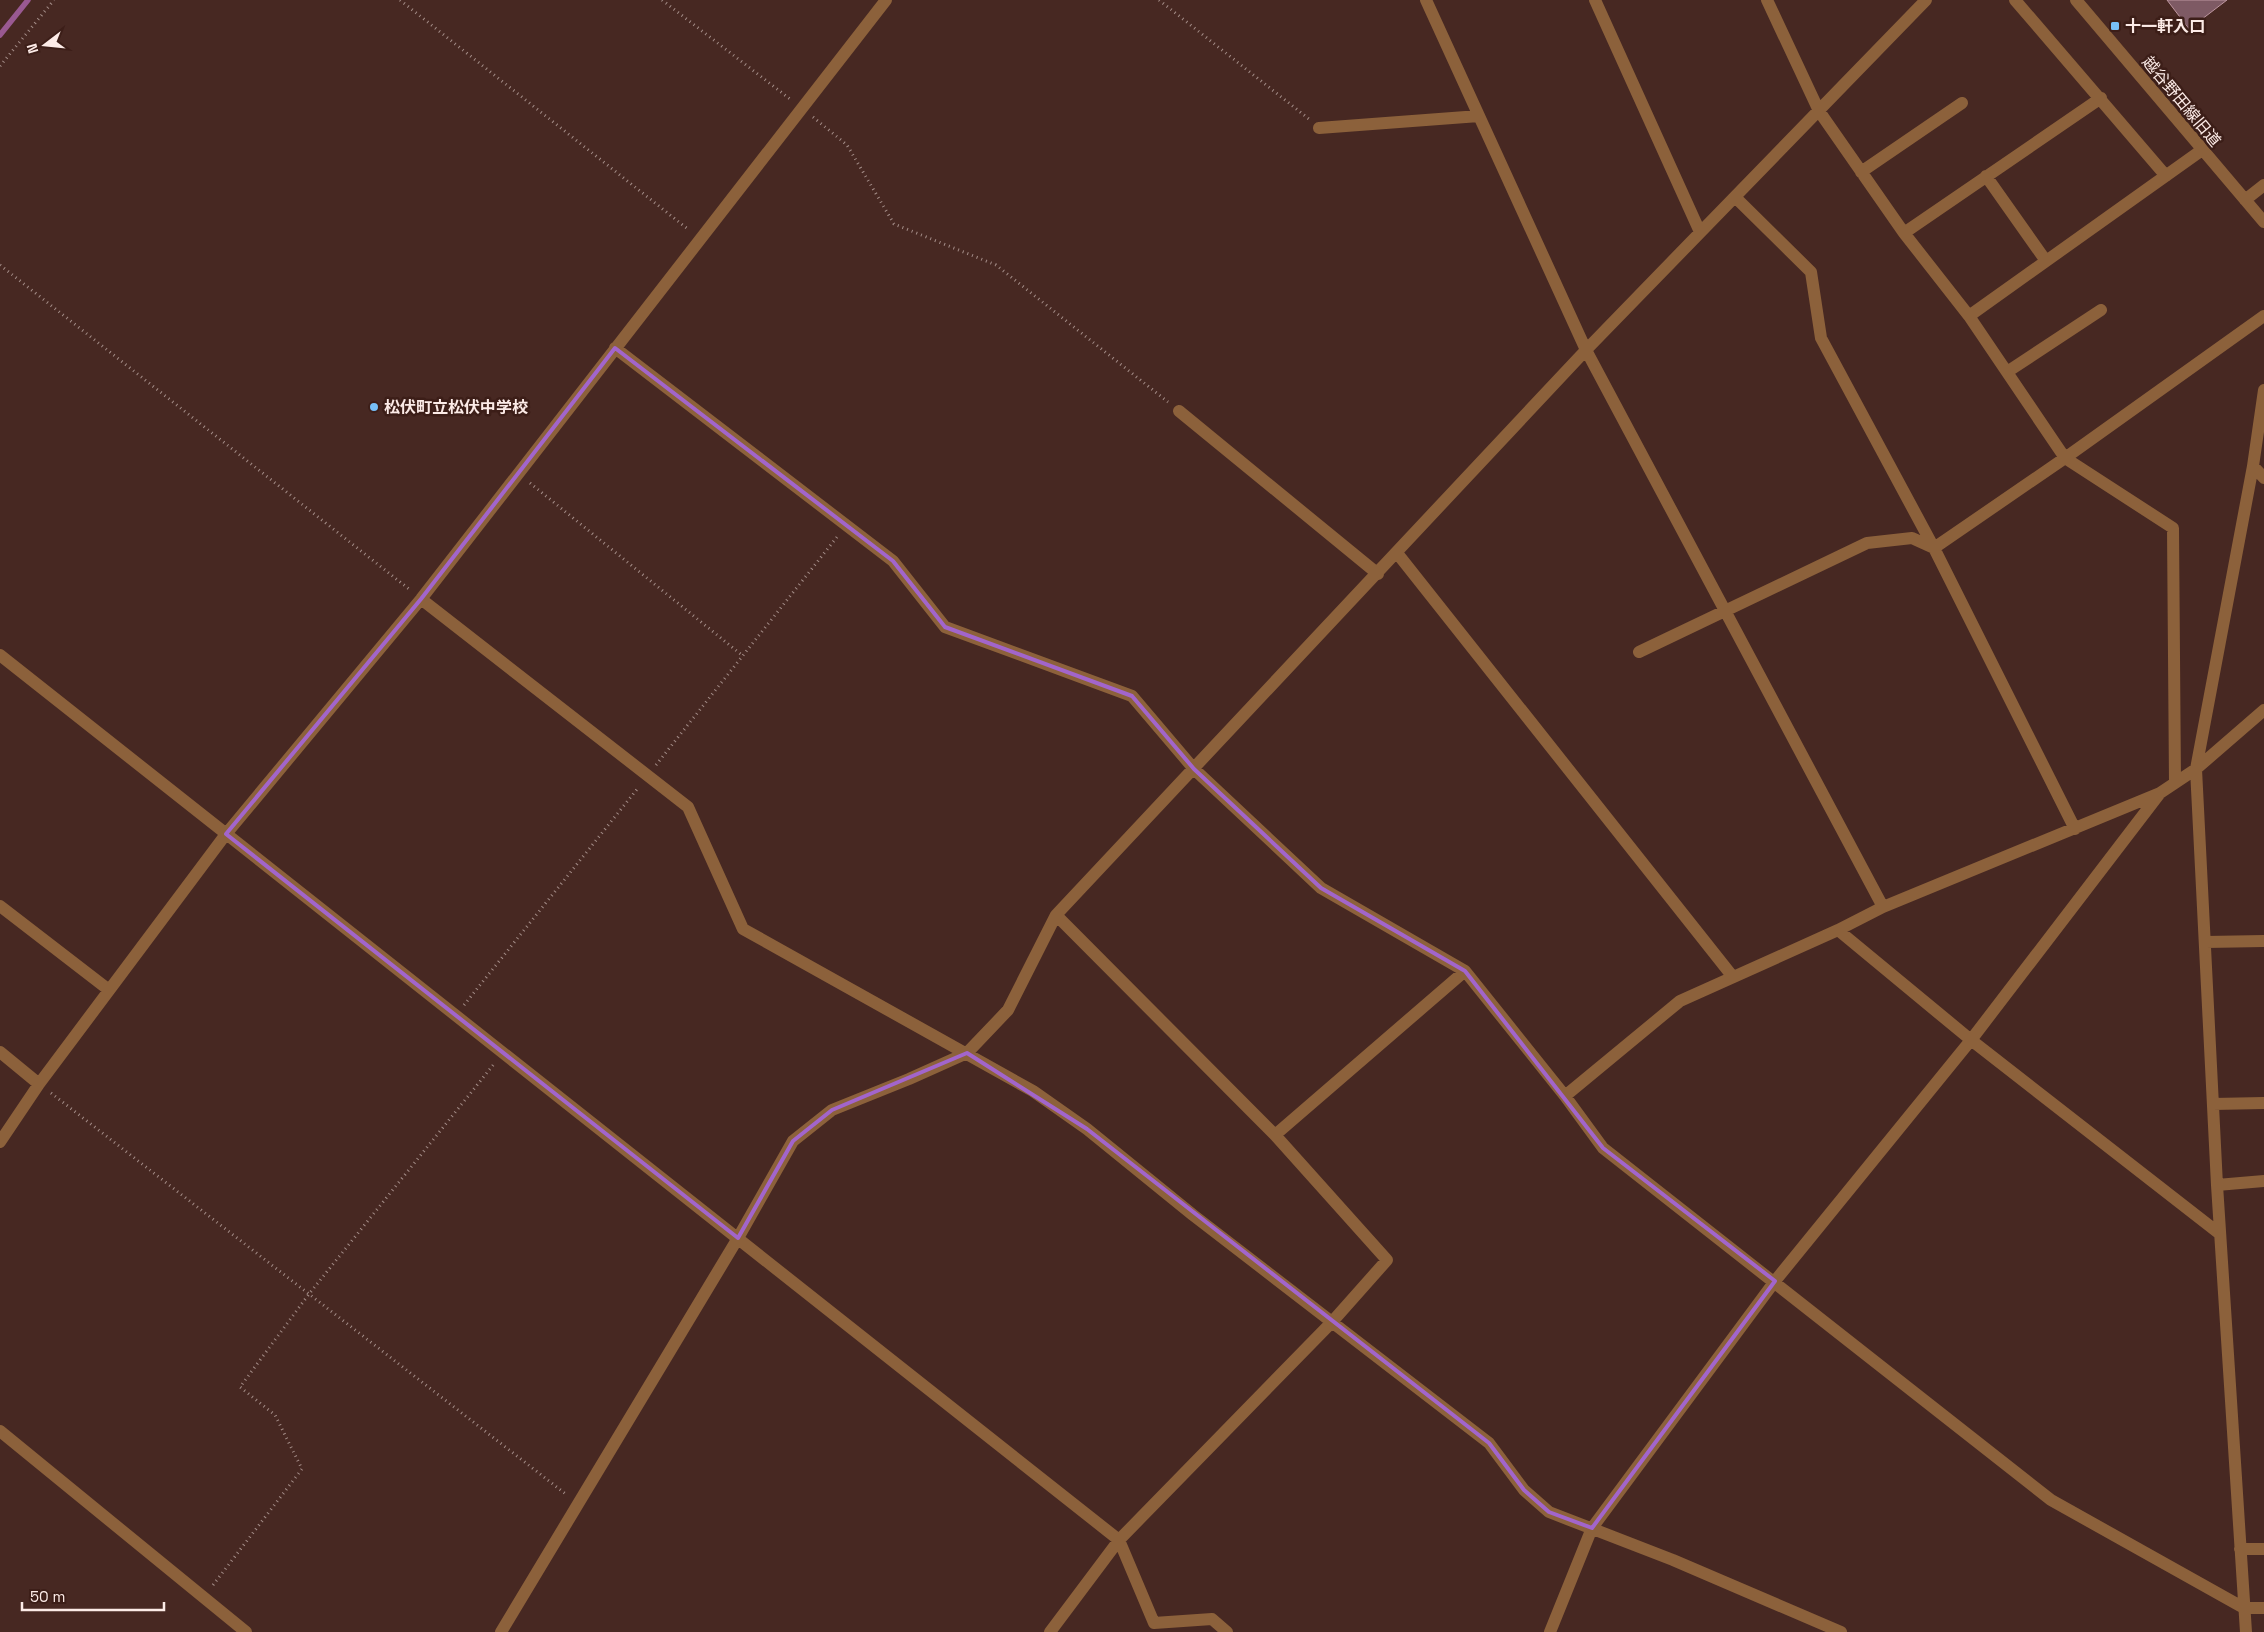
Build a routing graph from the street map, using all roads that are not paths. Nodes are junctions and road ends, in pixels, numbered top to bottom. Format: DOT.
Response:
graph roads {
  1 [pos="886,0"];
  2 [pos="1426,0"];
  3 [pos="1595,0"];
  4 [pos="1767,0"];
  5 [pos="1926,0"];
  6 [pos="2015,0"];
  7 [pos="2076,0"];
  8 [pos="2101,98"];
  9 [pos="1962,103"];
  10 [pos="1819,111"];
  11 [pos="1479,116"];
  12 [pos="1320,128"];
  13 [pos="2202,150"];
  14 [pos="1861,172"];
  15 [pos="1986,176"];
  16 [pos="2166,176"];
  17 [pos="2264,185"];
  18 [pos="1735,197"];
  19 [pos="2245,200"];
  20 [pos="2264,222"];
  21 [pos="1700,232"];
  22 [pos="1904,233"];
  23 [pos="2046,261"];
  24 [pos="2101,310"];
  25 [pos="1969,316"];
  26 [pos="2264,316"];
  27 [pos="615,348"];
  28 [pos="1586,350"];
  29 [pos="2007,372"];
  30 [pos="2264,390"];
  31 [pos="1179,411"];
  32 [pos="2065,458"];
  33 [pos="2253,466"];
  34 [pos="2264,478"];
  35 [pos="1934,548"];
  36 [pos="1397,553"];
  37 [pos="1378,574"];
  38 [pos="421,599"];
  39 [pos="1725,611"];
  40 [pos="1639,652"];
  41 [pos="0,654"];
  42 [pos="2264,710"];
  43 [pos="2258,720"];
  44 [pos="1194,769"];
  45 [pos="2196,769"];
  46 [pos="2175,783"];
  47 [pos="2160,793"];
  48 [pos="2074,829"];
  49 [pos="226,834"];
  50 [pos="0,906"];
  51 [pos="1883,907"];
  52 [pos="1056,915"];
  53 [pos="1838,930"];
  54 [pos="2264,941"];
  55 [pos="2206,942"];
  56 [pos="1465,971"];
  57 [pos="1733,977"];
  58 [pos="109,990"];
  59 [pos="1971,1040"];
  60 [pos="0,1052"];
  61 [pos="967,1053"];
  62 [pos="39,1084"];
  63 [pos="1565,1096"];
  64 [pos="2264,1103"];
  65 [pos="2213,1104"];
  66 [pos="1275,1135"];
  67 [pos="0,1142"];
  68 [pos="2264,1182"];
  69 [pos="2217,1185"];
  70 [pos="2220,1234"];
  71 [pos="738,1238"];
  72 [pos="1775,1281"];
  73 [pos="1332,1322"];
  74 [pos="0,1431"];
  75 [pos="1592,1528"];
  76 [pos="1119,1540"];
  77 [pos="2240,1549"];
  78 [pos="2264,1549"];
  79 [pos="2244,1608"];
  80 [pos="2264,1608"];
  81 [pos="246,1632"];
  82 [pos="501,1632"];
  83 [pos="1050,1632"];
  84 [pos="1227,1632"];
  85 [pos="1550,1632"];
  86 [pos="1841,1632"];
  87 [pos="2246,1632"];
  1 -- 27 [label="street"];
  2 -- 11 [label="street"];
  3 -- 21 [label="street"];
  4 -- 10 [label="street"];
  5 -- 10 [label="street"];
  6 -- 8 [label="street"];
  7 -- 13 [label="street, 越谷野田線旧道"];
  8 -- 15 [label="street"];
  8 -- 16 [label="street"];
  9 -- 14 [label="street"];
  10 -- 14 [label="street"];
  10 -- 18 [label="street"];
  11 -- 12 [label="street"];
  11 -- 28 [label="street"];
  13 -- 16 [label="street"];
  13 -- 19 [label="street, 越谷野田線旧道"];
  14 -- 22 [label="street"];
  15 -- 22 [label="street"];
  15 -- 23 [label="street"];
  16 -- 23 [label="street"];
  17 -- 19 [label="street"];
  18 -- 21 [label="street"];
  18 -- 35 [label="street"];
  19 -- 20 [label="street, 越谷野田線旧道"];
  21 -- 28 [label="street"];
  22 -- 25 [label="street"];
  23 -- 25 [label="street"];
  24 -- 29 [label="street"];
  25 -- 29 [label="street"];
  26 -- 32 [label="street"];
  27 -- 38 [label="street"];
  27 -- 44 [label="street"];
  28 -- 36 [label="street"];
  28 -- 39 [label="street"];
  29 -- 32 [label="street"];
  30 -- 33 [label="street"];
  31 -- 37 [label="street"];
  32 -- 35 [label="street"];
  32 -- 46 [label="street"];
  33 -- 34 [label="street"];
  33 -- 45 [label="street"];
  35 -- 39 [label="street"];
  35 -- 48 [label="street"];
  36 -- 37 [label="street"];
  36 -- 57 [label="street"];
  37 -- 44 [label="street"];
  38 -- 49 [label="street"];
  38 -- 61 [label="street"];
  39 -- 40 [label="street"];
  39 -- 51 [label="street"];
  41 -- 49 [label="street"];
  42 -- 43 [label="street"];
  43 -- 45 [label="street"];
  44 -- 52 [label="street"];
  44 -- 56 [label="street"];
  45 -- 46 [label="street"];
  45 -- 55 [label="street"];
  46 -- 47 [label="street"];
  47 -- 48 [label="street"];
  47 -- 59 [label="street"];
  48 -- 51 [label="street"];
  49 -- 58 [label="street"];
  49 -- 71 [label="street"];
  50 -- 58 [label="street"];
  51 -- 53 [label="street"];
  52 -- 61 [label="street"];
  52 -- 66 [label="street"];
  53 -- 57 [label="street"];
  53 -- 59 [label="street"];
  54 -- 55 [label="street"];
  55 -- 65 [label="street"];
  56 -- 63 [label="street"];
  56 -- 66 [label="street"];
  57 -- 63 [label="street"];
  58 -- 62 [label="street"];
  59 -- 70 [label="street"];
  59 -- 72 [label="street"];
  60 -- 62 [label="street"];
  61 -- 71 [label="street"];
  61 -- 73 [label="street"];
  62 -- 67 [label="street"];
  63 -- 72 [label="street"];
  64 -- 65 [label="street"];
  65 -- 69 [label="street"];
  66 -- 73 [label="street"];
  68 -- 69 [label="street"];
  69 -- 70 [label="street"];
  70 -- 77 [label="street"];
  71 -- 76 [label="street"];
  71 -- 82 [label="street"];
  72 -- 75 [label="street"];
  72 -- 79 [label="street"];
  73 -- 75 [label="street"];
  73 -- 76 [label="street"];
  74 -- 81 [label="street"];
  75 -- 85 [label="street"];
  75 -- 86 [label="street"];
  76 -- 83 [label="street"];
  76 -- 84 [label="street"];
  77 -- 78 [label="street"];
  77 -- 79 [label="street"];
  79 -- 80 [label="street"];
  79 -- 87 [label="street"];
}
